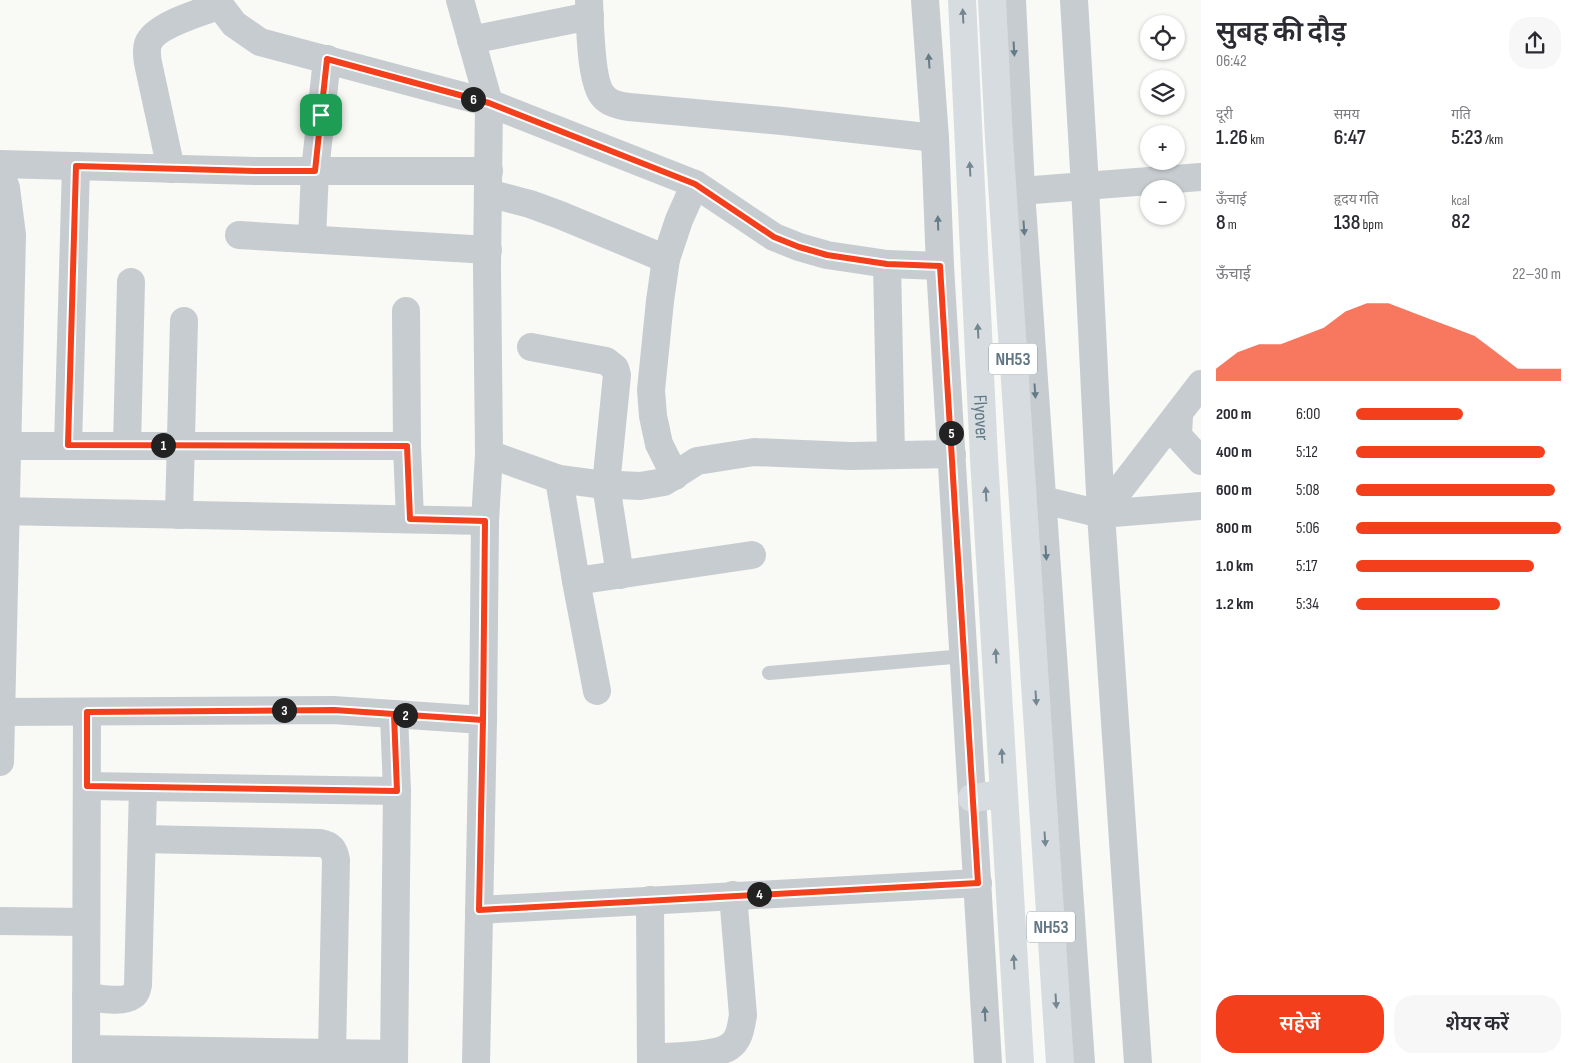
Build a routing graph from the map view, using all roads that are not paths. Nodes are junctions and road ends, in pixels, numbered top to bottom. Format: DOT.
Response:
graph roads {
  1 [pos="460,0"];
  2 [pos="925,0"];
  3 [pos="962,0"];
  4 [pos="992,0"];
  5 [pos="1012,0"];
  6 [pos="1074,0"];
  7 [pos="217,3"];
  8 [pos="590,8"];
  9 [pos="471,40"];
  10 [pos="327,59"];
  11 [pos="489,103"];
  12 [pos="935,138"];
  13 [pos="0,164"];
  14 [pos="76,166"];
  15 [pos="171,169"];
  16 [pos="315,171"];
  17 [pos="0,172"];
  18 [pos="1201,177"];
  19 [pos="488,182"];
  20 [pos="695,184"];
  21 [pos="1085,186"];
  22 [pos="1021,191"];
  23 [pos="6,235"];
  24 [pos="239,235"];
  25 [pos="312,239"];
  26 [pos="666,259"];
  27 [pos="887,264"];
  28 [pos="940,266"];
  29 [pos="487,270"];
  30 [pos="132,282"];
  31 [pos="406,311"];
  32 [pos="184,322"];
  33 [pos="5,332"];
  34 [pos="531,347"];
  35 [pos="1201,384"];
  36 [pos="1179,415"];
  37 [pos="68,445"];
  38 [pos="127,445"];
  39 [pos="181,445"];
  40 [pos="7,446"];
  41 [pos="407,446"];
  42 [pos="952,454"];
  43 [pos="891,455"];
  44 [pos="506,461"];
  45 [pos="1201,462"];
  46 [pos="675,476"];
  47 [pos="559,479"];
  48 [pos="606,485"];
  49 [pos="1043,500"];
  50 [pos="1201,506"];
  51 [pos="3,511"];
  52 [pos="1101,514"];
  53 [pos="179,515"];
  54 [pos="410,519"];
  55 [pos="485,521"];
  56 [pos="752,555"];
  57 [pos="620,575"];
  58 [pos="576,581"];
  59 [pos="1,646"];
  60 [pos="964,656"];
  61 [pos="769,673"];
  62 [pos="597,691"];
  63 [pos="0,712"];
  64 [pos="87,712"];
  65 [pos="394,714"];
  66 [pos="483,720"];
  67 [pos="0,762"];
  68 [pos="87,786"];
  69 [pos="143,787"];
  70 [pos="1052,789"];
  71 [pos="397,791"];
  72 [pos="972,798"];
  73 [pos="1004,799"];
  74 [pos="142,839"];
  75 [pos="978,883"];
  76 [pos="733,895"];
  77 [pos="650,900"];
  78 [pos="479,910"];
  79 [pos="0,921"];
  80 [pos="86,922"];
  81 [pos="86,997"];
  82 [pos="332,1053"];
  83 [pos="86,1056"];
  84 [pos="394,1058"];
  85 [pos="651,1060"];
  86 [pos="476,1063"];
  87 [pos="988,1063"];
  88 [pos="1020,1063"];
  89 [pos="1060,1063"];
  90 [pos="1081,1063"];
  91 [pos="1138,1063"];
  1 -- 9 [label="street"];
  12 -- 2 [label="street, one-way"];
  73 -- 3 [label="highway, Flyover / NH53, one-way"];
  4 -- 70 [label="highway, Flyover / NH53, one-way"];
  5 -- 22 [label="street, one-way"];
  6 -- 21 [label="street"];
  7 -- 10 [label="street"];
  7 -- 15 [label="street"];
  8 -- 9 [label="street"];
  8 -- 12 [label="street"];
  9 -- 11 [label="street"];
  10 -- 11 [label="street"];
  10 -- 16 [label="street"];
  11 -- 19 [label="street"];
  11 -- 20 [label="street"];
  28 -- 12 [label="street, one-way"];
  13 -- 14 [label="street"];
  14 -- 15 [label="street"];
  14 -- 37 [label="street"];
  15 -- 16 [label="street"];
  16 -- 19 [label="street"];
  16 -- 25 [label="street"];
  17 -- 23 [label="street"];
  18 -- 21 [label="street"];
  19 -- 26 [label="street"];
  19 -- 29 [label="street"];
  20 -- 26 [label="street"];
  20 -- 27 [label="street"];
  21 -- 22 [label="street"];
  21 -- 52 [label="street"];
  22 -- 49 [label="street, one-way"];
  23 -- 33 [label="street"];
  24 -- 25 [label="street"];
  25 -- 29 [label="street"];
  26 -- 46 [label="street"];
  27 -- 28 [label="street"];
  27 -- 43 [label="street"];
  28 -- 42 [label="street"];
  29 -- 44 [label="street"];
  30 -- 38 [label="street"];
  31 -- 41 [label="street"];
  32 -- 39 [label="street"];
  33 -- 40 [label="street"];
  34 -- 48 [label="street"];
  35 -- 36 [label="street"];
  36 -- 45 [label="street"];
  36 -- 52 [label="street"];
  37 -- 38 [label="street"];
  37 -- 40 [label="street"];
  38 -- 39 [label="street"];
  39 -- 41 [label="street"];
  39 -- 53 [label="street"];
  40 -- 51 [label="street"];
  41 -- 54 [label="street"];
  42 -- 43 [label="street"];
  42 -- 60 [label="street"];
  43 -- 46 [label="street"];
  44 -- 47 [label="street"];
  44 -- 55 [label="street"];
  46 -- 48 [label="street"];
  47 -- 48 [label="street"];
  47 -- 58 [label="street"];
  48 -- 57 [label="street"];
  49 -- 52 [label="street"];
  49 -- 70 [label="street, one-way"];
  50 -- 52 [label="street"];
  51 -- 53 [label="street"];
  51 -- 59 [label="street"];
  52 -- 91 [label="street"];
  53 -- 54 [label="street"];
  54 -- 55 [label="street"];
  55 -- 66 [label="street"];
  56 -- 57 [label="street"];
  57 -- 58 [label="street"];
  58 -- 62 [label="street"];
  59 -- 63 [label="street"];
  60 -- 61 [label="lane"];
  60 -- 72 [label="street"];
  63 -- 64 [label="street"];
  63 -- 67 [label="street"];
  64 -- 65 [label="street"];
  64 -- 68 [label="street"];
  65 -- 66 [label="street"];
  65 -- 71 [label="street"];
  66 -- 78 [label="street"];
  68 -- 69 [label="street"];
  68 -- 80 [label="street"];
  69 -- 71 [label="street"];
  69 -- 74 [label="street"];
  70 -- 89 [label="highway, NH53, one-way"];
  70 -- 90 [label="street"];
  71 -- 84 [label="street"];
  72 -- 73 [label="highway"];
  72 -- 75 [label="street"];
  88 -- 73 [label="highway, NH53, one-way"];
  74 -- 81 [label="street"];
  74 -- 82 [label="street"];
  75 -- 76 [label="street"];
  87 -- 75 [label="street, one-way"];
  76 -- 77 [label="street"];
  76 -- 85 [label="street"];
  77 -- 78 [label="street"];
  77 -- 85 [label="street"];
  78 -- 86 [label="street"];
  79 -- 80 [label="street"];
  80 -- 81 [label="street"];
  81 -- 83 [label="street"];
  82 -- 83 [label="street"];
  82 -- 84 [label="street"];
}
